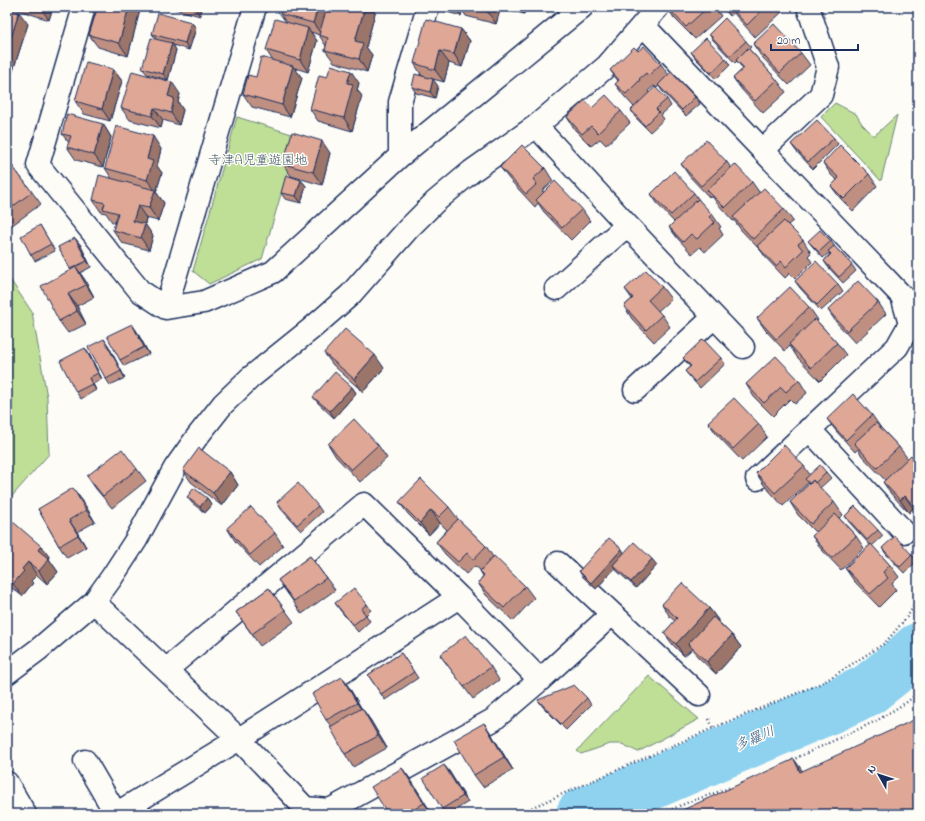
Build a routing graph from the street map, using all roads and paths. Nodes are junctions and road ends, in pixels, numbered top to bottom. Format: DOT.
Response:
graph roads {
  1 [pos="84,7"];
  2 [pos="255,7"];
  3 [pos="428,7"];
  4 [pos="582,7"];
  5 [pos="658,7"];
  6 [pos="808,7"];
  7 [pos="643,24"];
  8 [pos="536,126"];
  9 [pos="763,150"];
  10 [pos="400,156"];
  11 [pos="627,225"];
  12 [pos="556,289"];
  13 [pos="166,308"];
  14 [pos="714,317"];
  15 [pos="743,347"];
  16 [pos="635,390"];
  17 [pos="809,429"];
  18 [pos="757,479"];
  19 [pos="904,532"];
  20 [pos="558,563"];
  21 [pos="459,597"];
  22 [pos="918,600"];
  23 [pos="94,602"];
  24 [pos="612,614"];
  25 [pos="166,670"];
  26 [pos="7,673"];
  27 [pos="540,680"];
  28 [pos="918,693"];
  29 [pos="699,695"];
  30 [pos="239,739"];
  31 [pos="85,761"];
  32 [pos="790,761"];
  33 [pos="7,783"];
  34 [pos="733,787"];
  35 [pos="25,814"];
  36 [pos="116,814"];
  37 [pos="517,814"];
  38 [pos="661,814"];
  1 -- 13 [label="street"];
  2 -- 13 [label="street"];
  3 -- 10 [label="street"];
  4 -- 10 [label="street"];
  5 -- 7 [label="street"];
  6 -- 9 [label="street"];
  7 -- 8 [label="street"];
  7 -- 9 [label="street"];
  8 -- 11 [label="street"];
  8 -- 23 [label="street"];
  9 -- 17 [label="street"];
  10 -- 13 [label="street"];
  11 -- 12 [label="street"];
  11 -- 14 [label="street"];
  14 -- 15 [label="street"];
  14 -- 16 [label="street"];
  17 -- 18 [label="street"];
  17 -- 19 [label="street"];
  20 -- 24 [label="street"];
  21 -- 25 [label="street"];
  21 -- 27 [label="street"];
  21 -- 30 [label="street"];
  22 -- 37 [label="path"];
  23 -- 25 [label="street"];
  23 -- 26 [label="street"];
  24 -- 27 [label="street"];
  24 -- 29 [label="street"];
  25 -- 30 [label="street"];
  27 -- 30 [label="street"];
  28 -- 32 [label="path"];
  30 -- 36 [label="street"];
  31 -- 36 [label="street"];
  33 -- 35 [label="street"];
  34 -- 38 [label="path"];
}
